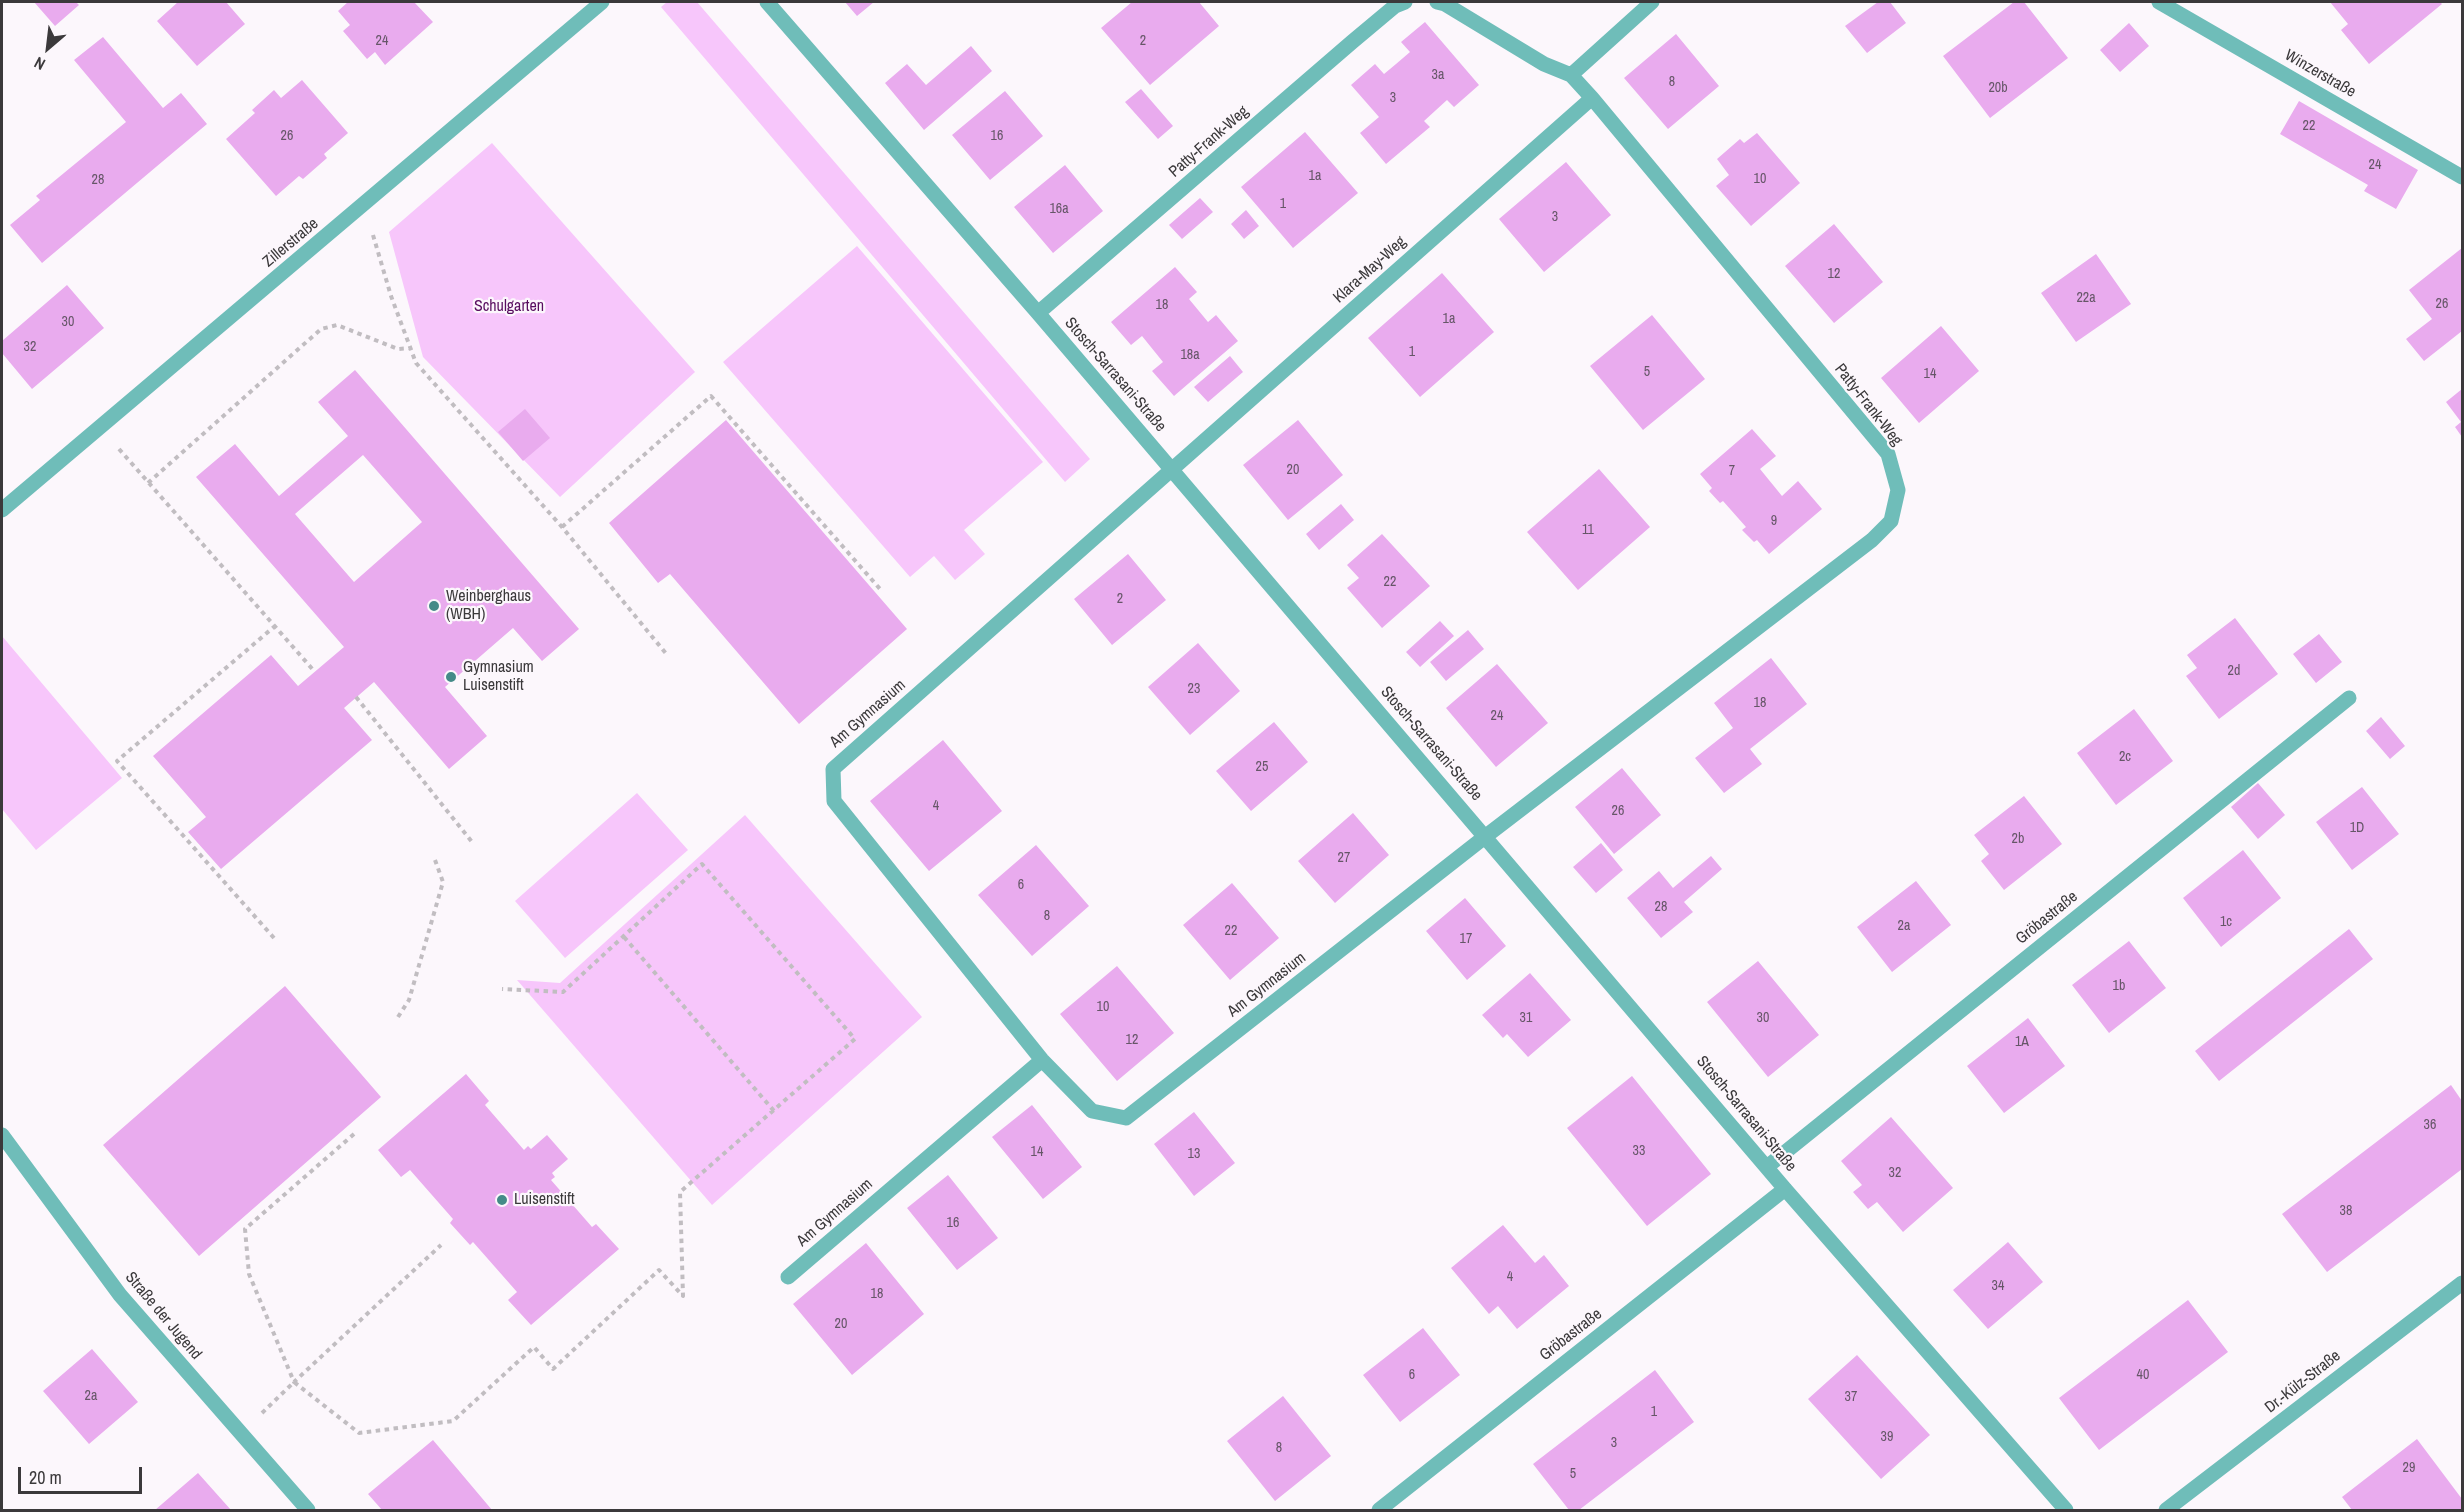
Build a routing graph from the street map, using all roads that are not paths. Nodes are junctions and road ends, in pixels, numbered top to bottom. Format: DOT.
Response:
graph roads {
  1 [pos="602,2"];
  2 [pos="767,2"];
  3 [pos="1405,2"];
  4 [pos="1437,2"];
  5 [pos="1652,2"];
  6 [pos="2159,2"];
  7 [pos="1571,75"];
  8 [pos="1592,98"];
  9 [pos="2463,177"];
  10 [pos="1038,313"];
  11 [pos="1173,470"];
  12 [pos="2,510"];
  13 [pos="2349,698"];
  14 [pos="1486,836"];
  15 [pos="1042,1060"];
  16 [pos="2,1135"];
  17 [pos="1768,1166"];
  18 [pos="1785,1189"];
  19 [pos="788,1277"];
  20 [pos="2463,1283"];
  21 [pos="308,1510"];
  22 [pos="1379,1510"];
  23 [pos="2066,1510"];
  24 [pos="2166,1510"];
  1 -- 12 [label="street, Zillerstraße"];
  2 -- 10 [label="street, Stosch-Sarrasani-Straße"];
  3 -- 10 [label="street, Patty-Frank-Weg"];
  4 -- 7 [label="street, Patty-Frank-Weg"];
  5 -- 7 [label="street"];
  6 -- 9 [label="street, Winzerstraße"];
  7 -- 8 [label="street, Patty-Frank-Weg"];
  8 -- 11 [label="street, Klara-May-Weg"];
  8 -- 14 [label="street, Patty-Frank-Weg"];
  10 -- 11 [label="street, Stosch-Sarrasani-Straße"];
  11 -- 14 [label="street, Stosch-Sarrasani-Straße"];
  11 -- 15 [label="street, Am Gymnasium"];
  13 -- 17 [label="street, Gröbastraße"];
  14 -- 15 [label="street, Am Gymnasium"];
  14 -- 17 [label="street, Stosch-Sarrasani-Straße"];
  15 -- 19 [label="street, Am Gymnasium"];
  16 -- 21 [label="street, Straße der Jugend"];
  17 -- 18 [label="street, Stosch-Sarrasani-Straße"];
  18 -- 22 [label="street, Gröbastraße"];
  18 -- 23 [label="street, Stosch-Sarrasani-Straße"];
  20 -- 24 [label="street, Dr.-Külz-Straße"];
}
